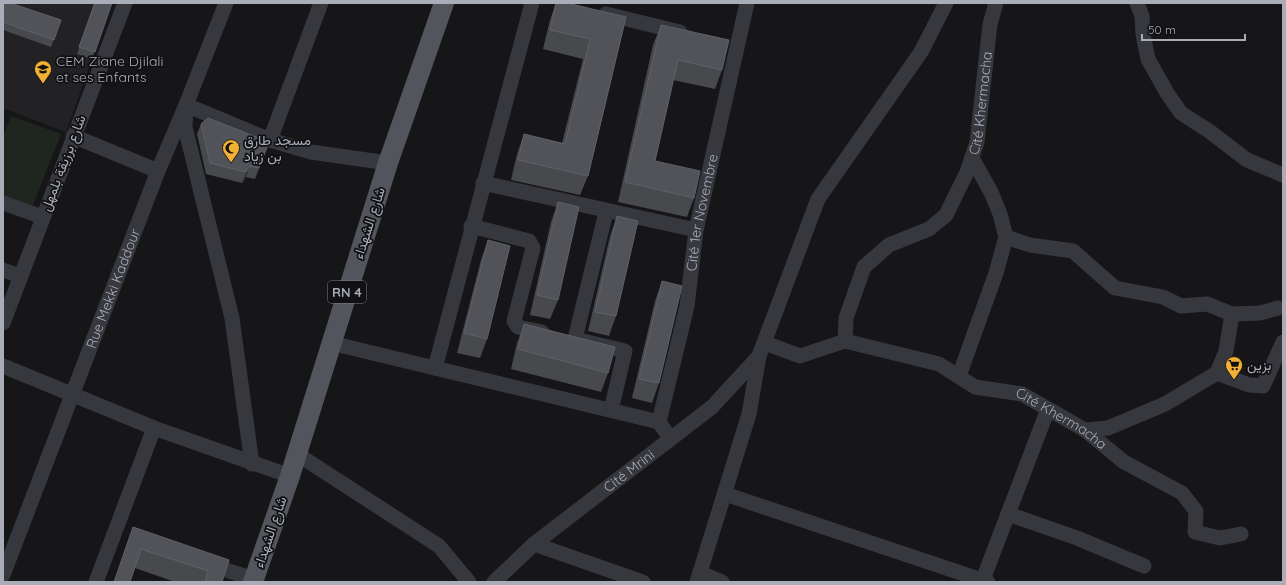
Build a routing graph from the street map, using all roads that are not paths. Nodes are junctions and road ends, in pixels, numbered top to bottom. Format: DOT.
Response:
graph roads {
  1 [pos="125,3"];
  2 [pos="226,3"];
  3 [pos="321,3"];
  4 [pos="444,3"];
  5 [pos="532,3"];
  6 [pos="748,3"];
  7 [pos="946,3"];
  8 [pos="996,3"];
  9 [pos="1137,3"];
  10 [pos="591,10"];
  11 [pos="691,34"];
  12 [pos="721,42"];
  13 [pos="737,45"];
  14 [pos="186,106"];
  15 [pos="73,136"];
  16 [pos="270,140"];
  17 [pos="972,158"];
  18 [pos="388,163"];
  19 [pos="158,171"];
  20 [pos="1283,175"];
  21 [pos="483,183"];
  22 [pos="3,203"];
  23 [pos="606,212"];
  24 [pos="43,217"];
  25 [pos="471,226"];
  26 [pos="696,230"];
  27 [pos="1006,238"];
  28 [pos="3,270"];
  29 [pos="20,276"];
  30 [pos="1281,309"];
  31 [pos="1232,314"];
  32 [pos="3,323"];
  33 [pos="563,337"];
  34 [pos="844,342"];
  35 [pos="1283,342"];
  36 [pos="331,343"];
  37 [pos="762,349"];
  38 [pos="3,366"];
  39 [pos="435,368"];
  40 [pos="1217,373"];
  41 [pos="959,376"];
  42 [pos="72,395"];
  43 [pos="1048,409"];
  44 [pos="611,410"];
  45 [pos="659,422"];
  46 [pos="154,428"];
  47 [pos="1085,430"];
  48 [pos="670,438"];
  49 [pos="297,454"];
  50 [pos="252,464"];
  51 [pos="290,476"];
  52 [pos="725,494"];
  53 [pos="1008,514"];
  54 [pos="115,533"];
  55 [pos="1241,534"];
  56 [pos="130,538"];
  57 [pos="534,544"];
  58 [pos="195,560"];
  59 [pos="1144,566"];
  60 [pos="3,575"];
  61 [pos="698,577"];
  62 [pos="253,581"];
  63 [pos="497,581"];
  64 [pos="636,581"];
  65 [pos="984,581"];
  66 [pos="96,582"];
  67 [pos="469,582"];
  68 [pos="722,582"];
  1 -- 15 [label="street, شارع برزيقة بلمهل"];
  2 -- 14 [label="street, Rue Mekki Kaddour"];
  3 -- 16 [label="street"];
  4 -- 18 [label="main road, شارع الشهداء / RN 4"];
  5 -- 21 [label="street"];
  6 -- 13 [label="street, Cité 1er Novembre"];
  7 -- 37 [label="street"];
  8 -- 17 [label="street, Cité Khermacha"];
  9 -- 20 [label="street"];
  10 -- 11 [label="street"];
  12 -- 13 [label="street"];
  13 -- 26 [label="street, Cité 1er Novembre"];
  14 -- 16 [label="street"];
  14 -- 19 [label="street, Rue Mekki Kaddour"];
  14 -- 50 [label="street"];
  15 -- 19 [label="street"];
  15 -- 24 [label="street, شارع برزيقة بلمهل"];
  16 -- 18 [label="street"];
  17 -- 27 [label="street"];
  17 -- 34 [label="street, Cité Khermacha"];
  18 -- 36 [label="main road, شارع الشهداء / RN 4"];
  19 -- 42 [label="street, Rue Mekki Kaddour"];
  21 -- 23 [label="street"];
  21 -- 25 [label="street"];
  22 -- 24 [label="street"];
  23 -- 26 [label="street"];
  23 -- 33 [label="street"];
  24 -- 29 [label="street, شارع برزيقة بلمهل"];
  25 -- 33 [label="street"];
  25 -- 39 [label="street"];
  26 -- 45 [label="street, Cité 1er Novembre"];
  27 -- 31 [label="street"];
  27 -- 41 [label="street"];
  28 -- 29 [label="street"];
  29 -- 32 [label="street, شارع برزيقة بلمهل"];
  30 -- 31 [label="street"];
  31 -- 40 [label="street"];
  33 -- 44 [label="street"];
  34 -- 37 [label="street"];
  34 -- 41 [label="street, Cité Khermacha"];
  35 -- 40 [label="street"];
  36 -- 39 [label="street"];
  36 -- 49 [label="main road, شارع الشهداء / RN 4"];
  37 -- 48 [label="street, Cité Mrini"];
  37 -- 52 [label="street"];
  38 -- 42 [label="street"];
  39 -- 44 [label="street"];
  40 -- 47 [label="street"];
  41 -- 43 [label="street, Cité Khermacha"];
  42 -- 46 [label="street"];
  42 -- 60 [label="street, Rue Mekki Kaddour"];
  43 -- 47 [label="street, Cité Khermacha"];
  43 -- 53 [label="street"];
  44 -- 45 [label="street"];
  45 -- 48 [label="street"];
  46 -- 50 [label="street"];
  46 -- 54 [label="street"];
  47 -- 55 [label="street, Cité Khermacha"];
  48 -- 57 [label="street, Cité Mrini"];
  49 -- 51 [label="main road, شارع الشهداء / RN 4"];
  49 -- 67 [label="street"];
  50 -- 51 [label="street"];
  51 -- 62 [label="main road, شارع الشهداء / RN 4"];
  52 -- 61 [label="street"];
  52 -- 65 [label="street"];
  53 -- 59 [label="street"];
  53 -- 65 [label="street"];
  54 -- 56 [label="street"];
  54 -- 66 [label="street"];
  57 -- 63 [label="street, Cité Mrini"];
  57 -- 64 [label="street"];
  58 -- 62 [label="street"];
  61 -- 68 [label="street"];
}
